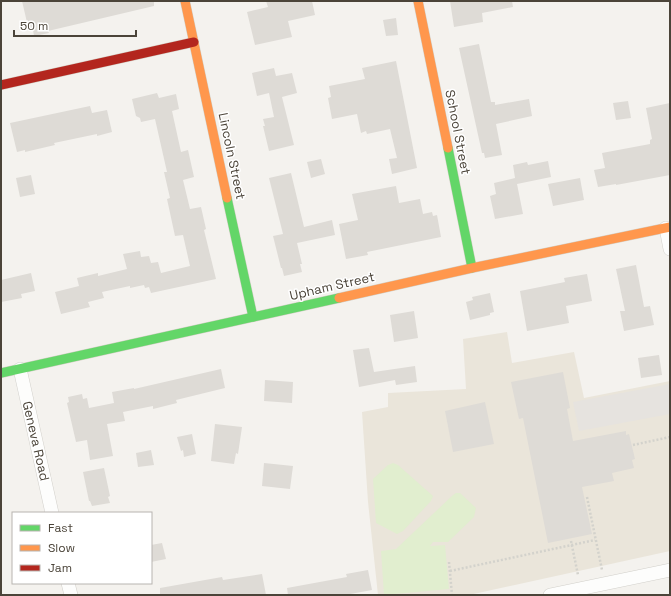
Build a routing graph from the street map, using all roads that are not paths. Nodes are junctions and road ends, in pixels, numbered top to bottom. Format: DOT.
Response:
graph roads {
  1 [pos="185,1"];
  2 [pos="418,1"];
  3 [pos="194,42"];
  4 [pos="1,84"];
  5 [pos="668,228"];
  6 [pos="670,249"];
  7 [pos="472,268"];
  8 [pos="253,317"];
  9 [pos="20,369"];
  10 [pos="1,373"];
  11 [pos="52,512"];
  12 [pos="670,570"];
  13 [pos="68,584"];
  14 [pos="71,595"];
  15 [pos="550,595"];
  1 -- 3 [label="street, Lincoln Street"];
  2 -- 7 [label="street, School Street"];
  3 -- 4 [label="street"];
  3 -- 8 [label="street, Lincoln Street"];
  5 -- 6 [label="street"];
  5 -- 7 [label="street, Upham Street"];
  7 -- 8 [label="street, Upham Street"];
  8 -- 9 [label="street, Upham Street"];
  9 -- 10 [label="street, Upham Street"];
  9 -- 11 [label="street, Geneva Road"];
  12 -- 15 [label="street"];
  13 -- 14 [label="street"];
}
